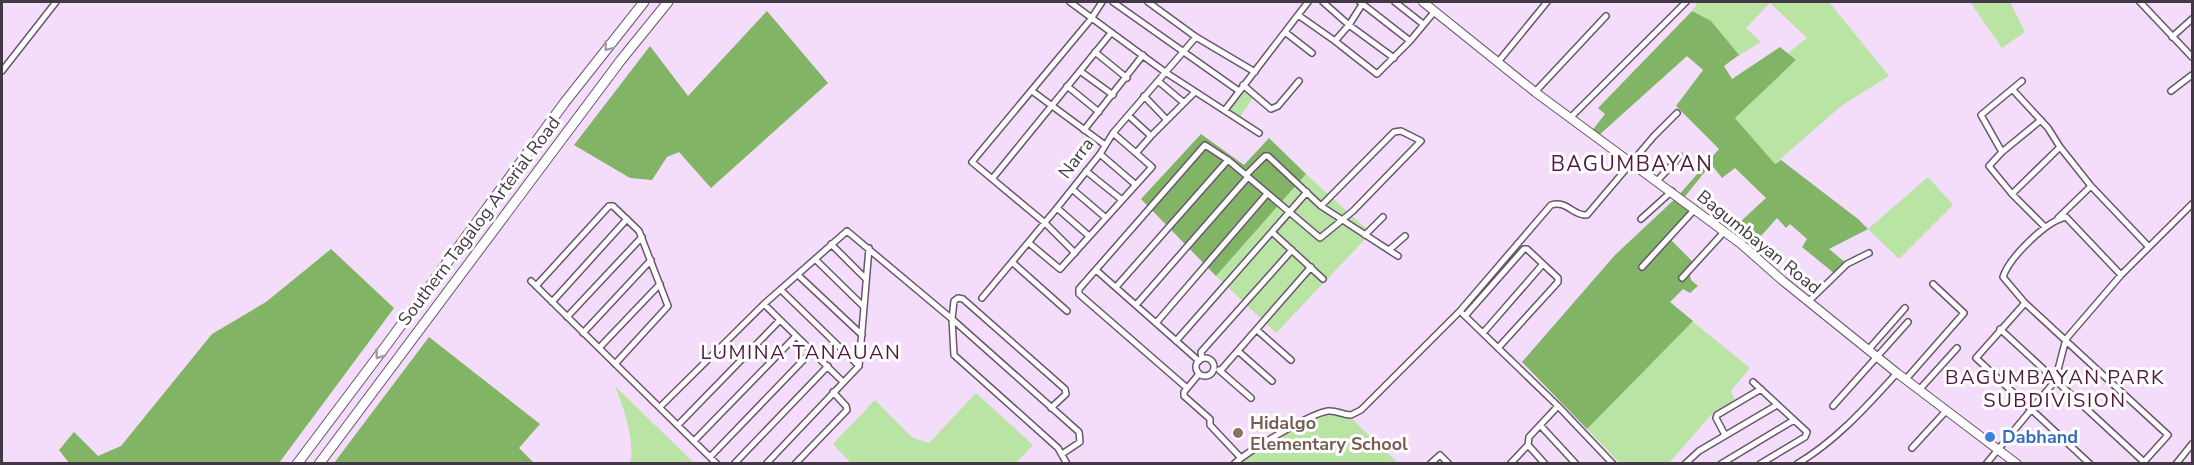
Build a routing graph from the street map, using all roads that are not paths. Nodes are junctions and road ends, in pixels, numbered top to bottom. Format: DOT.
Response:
graph roads {
  1 [pos="56,2"];
  2 [pos="644,2"];
  3 [pos="668,2"];
  4 [pos="1070,2"];
  5 [pos="1102,2"];
  6 [pos="1113,2"];
  7 [pos="1148,2"];
  8 [pos="1308,2"];
  9 [pos="1323,2"];
  10 [pos="1362,2"];
  11 [pos="1395,2"];
  12 [pos="1423,2"];
  13 [pos="1547,2"];
  14 [pos="1686,2"];
  15 [pos="2140,2"];
  16 [pos="2152,2"];
  17 [pos="2145,7"];
  18 [pos="1435,11"];
  19 [pos="1298,15"];
  20 [pos="1606,16"];
  21 [pos="1091,19"];
  22 [pos="2193,19"];
  23 [pos="1423,24"];
  24 [pos="1349,25"];
  25 [pos="1285,32"];
  26 [pos="1111,33"];
  27 [pos="1196,37"];
  28 [pos="2172,37"];
  29 [pos="1335,41"];
  30 [pos="1410,41"];
  31 [pos="1095,52"];
  32 [pos="1184,52"];
  33 [pos="1312,53"];
  34 [pos="1143,55"];
  35 [pos="2193,57"];
  36 [pos="1394,58"];
  37 [pos="1497,62"];
  38 [pos="2,71"];
  39 [pos="1080,71"];
  40 [pos="1164,72"];
  41 [pos="1255,72"];
  42 [pos="2193,75"];
  43 [pos="1127,78"];
  44 [pos="1158,81"];
  45 [pos="1299,81"];
  46 [pos="2022,81"];
  47 [pos="1244,85"];
  48 [pos="1067,86"];
  49 [pos="2013,90"];
  50 [pos="1032,91"];
  51 [pos="1239,91"];
  52 [pos="2171,91"];
  53 [pos="1195,92"];
  54 [pos="1535,92"];
  55 [pos="1113,95"];
  56 [pos="1143,96"];
  57 [pos="1183,102"];
  58 [pos="1051,105"];
  59 [pos="1225,110"];
  60 [pos="1099,112"];
  61 [pos="1677,114"];
  62 [pos="1129,116"];
  63 [pos="1570,117"];
  64 [pos="1167,120"];
  65 [pos="2041,120"];
  66 [pos="1084,130"];
  67 [pos="1113,133"];
  68 [pos="1259,133"];
  69 [pos="1151,136"];
  70 [pos="1105,146"];
  71 [pos="2060,147"];
  72 [pos="2002,152"];
  73 [pos="1136,153"];
  74 [pos="1100,154"];
  75 [pos="1680,156"];
  76 [pos="1228,160"];
  77 [pos="1632,163"];
  78 [pos="1086,171"];
  79 [pos="1247,176"];
  80 [pos="992,178"];
  81 [pos="1657,181"];
  82 [pos="1136,185"];
  83 [pos="2091,186"];
  84 [pos="1072,189"];
  85 [pos="1671,191"];
  86 [pos="1307,192"];
  87 [pos="1267,194"];
  88 [pos="2012,194"];
  89 [pos="1122,200"];
  90 [pos="2193,204"];
  91 [pos="1321,206"];
  92 [pos="1057,208"];
  93 [pos="1695,209"];
  94 [pos="1288,212"];
  95 [pos="1383,217"];
  96 [pos="1106,218"];
  97 [pos="627,219"];
  98 [pos="1641,219"];
  99 [pos="2056,219"];
  100 [pos="1342,220"];
  101 [pos="1044,223"];
  102 [pos="2045,228"];
  103 [pos="1272,232"];
  104 [pos="1724,232"];
  105 [pos="1365,235"];
  106 [pos="1089,236"];
  107 [pos="1405,236"];
  108 [pos="642,237"];
  109 [pos="1029,243"];
  110 [pos="831,244"];
  111 [pos="2149,247"];
  112 [pos="869,248"];
  113 [pos="1292,250"];
  114 [pos="1389,250"];
  115 [pos="1075,253"];
  116 [pos="1869,253"];
  117 [pos="1398,256"];
  118 [pos="815,259"];
  119 [pos="651,260"];
  120 [pos="1012,262"];
  121 [pos="1543,264"];
  122 [pos="1311,267"];
  123 [pos="1642,267"];
  124 [pos="1096,270"];
  125 [pos="798,274"];
  126 [pos="2121,275"];
  127 [pos="1682,278"];
  128 [pos="867,279"];
  129 [pos="1323,279"];
  130 [pos="531,281"];
  131 [pos="660,284"];
  132 [pos="1933,284"];
  133 [pos="536,286"];
  134 [pos="1116,287"];
  135 [pos="782,290"];
  136 [pos="982,298"];
  137 [pos="552,302"];
  138 [pos="1808,302"];
  139 [pos="2025,303"];
  140 [pos="764,304"];
  141 [pos="1136,305"];
  142 [pos="864,307"];
  143 [pos="1905,308"];
  144 [pos="1067,311"];
  145 [pos="1460,311"];
  146 [pos="1465,316"];
  147 [pos="567,317"];
  148 [pos="952,319"];
  149 [pos="780,320"];
  150 [pos="1908,322"];
  151 [pos="1156,323"];
  152 [pos="2000,329"];
  153 [pos="1257,330"];
  154 [pos="584,333"];
  155 [pos="1483,333"];
  156 [pos="862,335"];
  157 [pos="796,336"];
  158 [pos="2066,339"];
  159 [pos="1176,341"];
  160 [pos="599,348"];
  161 [pos="1498,348"];
  162 [pos="1957,348"];
  163 [pos="1869,349"];
  164 [pos="812,351"];
  165 [pos="1238,351"];
  166 [pos="1878,357"];
  167 [pos="1200,360"];
  168 [pos="1290,360"];
  169 [pos="615,364"];
  170 [pos="828,366"];
  171 [pos="859,366"];
  172 [pos="1218,369"];
  173 [pos="1897,373"];
  174 [pos="1199,374"];
  175 [pos="1906,379"];
  176 [pos="1272,381"];
  177 [pos="2055,381"];
  178 [pos="843,382"];
  179 [pos="1753,382"];
  180 [pos="1187,388"];
  181 [pos="1761,389"];
  182 [pos="1919,390"];
  183 [pos="833,392"];
  184 [pos="1251,398"];
  185 [pos="1777,405"];
  186 [pos="1558,406"];
  187 [pos="1833,406"];
  188 [pos="660,407"];
  189 [pos="1051,408"];
  190 [pos="2031,409"];
  191 [pos="1947,411"];
  192 [pos="1794,420"];
  193 [pos="678,425"];
  194 [pos="1540,425"];
  195 [pos="1725,435"];
  196 [pos="694,441"];
  197 [pos="2193,444"];
  198 [pos="1528,446"];
  199 [pos="1912,448"];
  200 [pos="1997,450"];
  201 [pos="1062,454"];
  202 [pos="710,457"];
  203 [pos="1241,458"];
  204 [pos="2004,460"];
  205 [pos="1513,462"];
  206 [pos="2143,463"];
  207 [pos="297,464"];
  208 [pos="319,464"];
  209 [pos="717,464"];
  210 [pos="734,464"];
  211 [pos="765,464"];
  212 [pos="795,464"];
  213 [pos="1067,464"];
  214 [pos="1234,464"];
  215 [pos="1430,464"];
  216 [pos="1449,464"];
  217 [pos="1545,464"];
  218 [pos="1576,464"];
  219 [pos="1613,464"];
  220 [pos="1685,464"];
  221 [pos="1721,464"];
  222 [pos="1760,464"];
  223 [pos="1797,464"];
  224 [pos="1986,464"];
  225 [pos="2016,464"];
  226 [pos="2090,464"];
  227 [pos="2176,464"];
  1 -- 38 [label="street"];
  2 -- 207 [label="highway, Southern Tagalog Arterial Road, one-way"];
  3 -- 208 [label="highway, Southern Tagalog Arterial Road"];
  4 -- 21 [label="street"];
  5 -- 21 [label="street"];
  6 -- 32 [label="street"];
  7 -- 27 [label="street"];
  8 -- 19 [label="street"];
  9 -- 24 [label="street"];
  10 -- 24 [label="street"];
  10 -- 30 [label="street"];
  11 -- 23 [label="street"];
  12 -- 18 [label="street, Bagumbayan Road"];
  13 -- 37 [label="street"];
  14 -- 63 [label="street"];
  15 -- 17 [label="street"];
  16 -- 17 [label="street"];
  17 -- 28 [label="street"];
  18 -- 23 [label="street"];
  18 -- 37 [label="street, Bagumbayan Road"];
  19 -- 25 [label="street"];
  19 -- 29 [label="street"];
  20 -- 54 [label="street"];
  21 -- 26 [label="street"];
  21 -- 50 [label="street"];
  22 -- 28 [label="street"];
  23 -- 30 [label="street"];
  24 -- 29 [label="street"];
  24 -- 36 [label="street"];
  25 -- 33 [label="street"];
  25 -- 41 [label="street"];
  26 -- 31 [label="street"];
  26 -- 34 [label="street"];
  27 -- 32 [label="street, Narra"];
  27 -- 41 [label="street"];
  28 -- 35 [label="street"];
  29 -- 36 [label="street"];
  30 -- 36 [label="street"];
  31 -- 39 [label="street"];
  31 -- 43 [label="street"];
  32 -- 40 [label="street, Narra"];
  32 -- 51 [label="street"];
  34 -- 40 [label="street"];
  34 -- 43 [label="street"];
  37 -- 54 [label="street, Bagumbayan Road"];
  39 -- 48 [label="street"];
  39 -- 55 [label="street"];
  40 -- 44 [label="street, Narra"];
  40 -- 53 [label="street"];
  41 -- 47 [label="street"];
  42 -- 52 [label="street"];
  43 -- 55 [label="street"];
  44 -- 56 [label="street, Narra"];
  44 -- 57 [label="street"];
  45 -- 47 [label="street"];
  46 -- 49 [label="street"];
  47 -- 51 [label="street"];
  48 -- 58 [label="street"];
  48 -- 60 [label="street"];
  49 -- 65 [label="street"];
  49 -- 72 [label="street"];
  50 -- 58 [label="street"];
  50 -- 80 [label="street"];
  51 -- 59 [label="street"];
  53 -- 57 [label="street"];
  53 -- 59 [label="street"];
  54 -- 63 [label="street, Bagumbayan Road"];
  55 -- 60 [label="street"];
  56 -- 62 [label="street, Narra"];
  56 -- 64 [label="street"];
  57 -- 64 [label="street"];
  58 -- 66 [label="street"];
  58 -- 80 [label="street"];
  59 -- 68 [label="street"];
  60 -- 66 [label="street"];
  61 -- 77 [label="street"];
  62 -- 67 [label="street, Narra"];
  62 -- 69 [label="street"];
  63 -- 77 [label="street, Bagumbayan Road"];
  64 -- 69 [label="street"];
  65 -- 71 [label="street"];
  65 -- 72 [label="street"];
  66 -- 70 [label="street"];
  67 -- 70 [label="street, Narra"];
  67 -- 73 [label="street"];
  69 -- 73 [label="street"];
  70 -- 74 [label="street, Narra"];
  71 -- 83 [label="street"];
  71 -- 88 [label="street"];
  72 -- 88 [label="street"];
  73 -- 82 [label="street"];
  74 -- 78 [label="street, Narra"];
  74 -- 82 [label="street"];
  75 -- 81 [label="street"];
  76 -- 79 [label="street"];
  76 -- 124 [label="street"];
  76 -- 134 [label="street"];
  77 -- 81 [label="street, Bagumbayan Road"];
  77 -- 145 [label="street"];
  78 -- 84 [label="street, Narra"];
  78 -- 89 [label="street"];
  79 -- 86 [label="street"];
  79 -- 87 [label="street"];
  79 -- 141 [label="street"];
  80 -- 101 [label="street"];
  81 -- 85 [label="street, Bagumbayan Road"];
  82 -- 89 [label="street"];
  83 -- 99 [label="street"];
  83 -- 111 [label="street"];
  84 -- 92 [label="street, Narra"];
  84 -- 96 [label="street"];
  85 -- 93 [label="street, Bagumbayan Road"];
  85 -- 98 [label="street"];
  86 -- 91 [label="street"];
  86 -- 94 [label="street"];
  87 -- 94 [label="street"];
  87 -- 151 [label="street"];
  88 -- 102 [label="street"];
  89 -- 96 [label="street"];
  90 -- 111 [label="street"];
  91 -- 100 [label="street"];
  91 -- 100 [label="street"];
  92 -- 101 [label="street, Narra"];
  92 -- 106 [label="street"];
  93 -- 104 [label="street, Bagumbayan Road"];
  93 -- 123 [label="street"];
  94 -- 100 [label="street"];
  94 -- 103 [label="street"];
  95 -- 105 [label="street"];
  96 -- 106 [label="street"];
  97 -- 108 [label="street"];
  97 -- 133 [label="street"];
  97 -- 137 [label="street"];
  99 -- 102 [label="street"];
  99 -- 126 [label="street"];
  100 -- 105 [label="street"];
  101 -- 109 [label="street, Narra"];
  101 -- 115 [label="street"];
  102 -- 139 [label="street"];
  103 -- 113 [label="street"];
  103 -- 159 [label="street"];
  104 -- 127 [label="street"];
  104 -- 138 [label="street, Bagumbayan Road"];
  105 -- 114 [label="street"];
  106 -- 115 [label="street"];
  107 -- 114 [label="street"];
  108 -- 119 [label="street"];
  108 -- 147 [label="street"];
  109 -- 115 [label="street"];
  109 -- 120 [label="street, Narra"];
  110 -- 112 [label="street"];
  110 -- 118 [label="street"];
  110 -- 128 [label="street"];
  111 -- 126 [label="street"];
  112 -- 128 [label="street"];
  112 -- 148 [label="street"];
  113 -- 122 [label="street"];
  113 -- 167 [label="street"];
  114 -- 117 [label="street"];
  116 -- 138 [label="street"];
  118 -- 125 [label="street"];
  118 -- 142 [label="street"];
  119 -- 131 [label="street"];
  119 -- 154 [label="street"];
  120 -- 136 [label="street, Narra"];
  120 -- 144 [label="street"];
  121 -- 146 [label="street"];
  121 -- 155 [label="street"];
  121 -- 161 [label="street"];
  122 -- 129 [label="street"];
  122 -- 153 [label="street"];
  124 -- 134 [label="street"];
  124 -- 180 [label="street"];
  125 -- 135 [label="street"];
  125 -- 156 [label="street"];
  126 -- 158 [label="street"];
  128 -- 142 [label="street"];
  130 -- 133 [label="street"];
  131 -- 160 [label="street"];
  131 -- 169 [label="street"];
  132 -- 175 [label="street"];
  133 -- 137 [label="street"];
  134 -- 141 [label="street"];
  135 -- 140 [label="street"];
  135 -- 171 [label="street"];
  137 -- 147 [label="street"];
  138 -- 163 [label="street, Bagumbayan Road"];
  139 -- 152 [label="street"];
  139 -- 158 [label="street"];
  140 -- 149 [label="street"];
  140 -- 188 [label="street"];
  141 -- 151 [label="street"];
  142 -- 156 [label="street"];
  143 -- 163 [label="street"];
  145 -- 146 [label="street"];
  145 -- 203 [label="street"];
  146 -- 155 [label="street"];
  147 -- 154 [label="street"];
  148 -- 189 [label="street"];
  148 -- 189 [label="street"];
  148 -- 201 [label="street"];
  149 -- 157 [label="street"];
  149 -- 193 [label="street"];
  150 -- 166 [label="street"];
  151 -- 159 [label="street"];
  152 -- 177 [label="street"];
  152 -- 190 [label="street"];
  153 -- 165 [label="street"];
  153 -- 168 [label="street"];
  154 -- 160 [label="street"];
  155 -- 161 [label="street"];
  156 -- 171 [label="street"];
  157 -- 164 [label="street"];
  157 -- 196 [label="street"];
  158 -- 177 [label="street"];
  158 -- 206 [label="street"];
  159 -- 167 [label="street"];
  160 -- 169 [label="street"];
  161 -- 186 [label="street"];
  162 -- 182 [label="street"];
  163 -- 166 [label="street, Bagumbayan Road"];
  164 -- 170 [label="street"];
  164 -- 202 [label="street"];
  165 -- 172 [label="street"];
  165 -- 176 [label="street"];
  166 -- 173 [label="street, Bagumbayan Road"];
  166 -- 187 [label="street"];
  167 -- 172 [label="street"];
  167 -- 174 [label="street"];
  169 -- 188 [label="street"];
  170 -- 178 [label="street"];
  170 -- 210 [label="street"];
  171 -- 178 [label="street"];
  172 -- 174 [label="street"];
  172 -- 184 [label="street"];
  173 -- 175 [label="street, Bagumbayan Road"];
  173 -- 223 [label="street"];
  174 -- 180 [label="street"];
  175 -- 182 [label="street, Bagumbayan Road"];
  177 -- 190 [label="street"];
  177 -- 206 [label="street"];
  178 -- 183 [label="street"];
  179 -- 181 [label="street"];
  180 -- 203 [label="street"];
  181 -- 185 [label="street"];
  181 -- 195 [label="street"];
  182 -- 191 [label="street, Bagumbayan Road"];
  183 -- 211 [label="street"];
  183 -- 212 [label="street"];
  185 -- 192 [label="street"];
  185 -- 195 [label="street"];
  186 -- 194 [label="street"];
  186 -- 219 [label="street"];
  188 -- 193 [label="street"];
  189 -- 201 [label="street"];
  190 -- 200 [label="street"];
  190 -- 226 [label="street"];
  191 -- 199 [label="street"];
  191 -- 200 [label="street, Bagumbayan Road"];
  192 -- 221 [label="street"];
  192 -- 222 [label="street"];
  193 -- 196 [label="street"];
  194 -- 198 [label="street"];
  194 -- 218 [label="street"];
  195 -- 220 [label="street"];
  196 -- 202 [label="street"];
  197 -- 227 [label="street"];
  198 -- 205 [label="street"];
  198 -- 217 [label="street"];
  200 -- 204 [label="street, Bagumbayan Road"];
  200 -- 224 [label="street"];
  201 -- 213 [label="street"];
  202 -- 209 [label="street"];
  203 -- 214 [label="street"];
  204 -- 225 [label="street, Bagumbayan Road"];
  215 -- 216 [label="street"];
}
